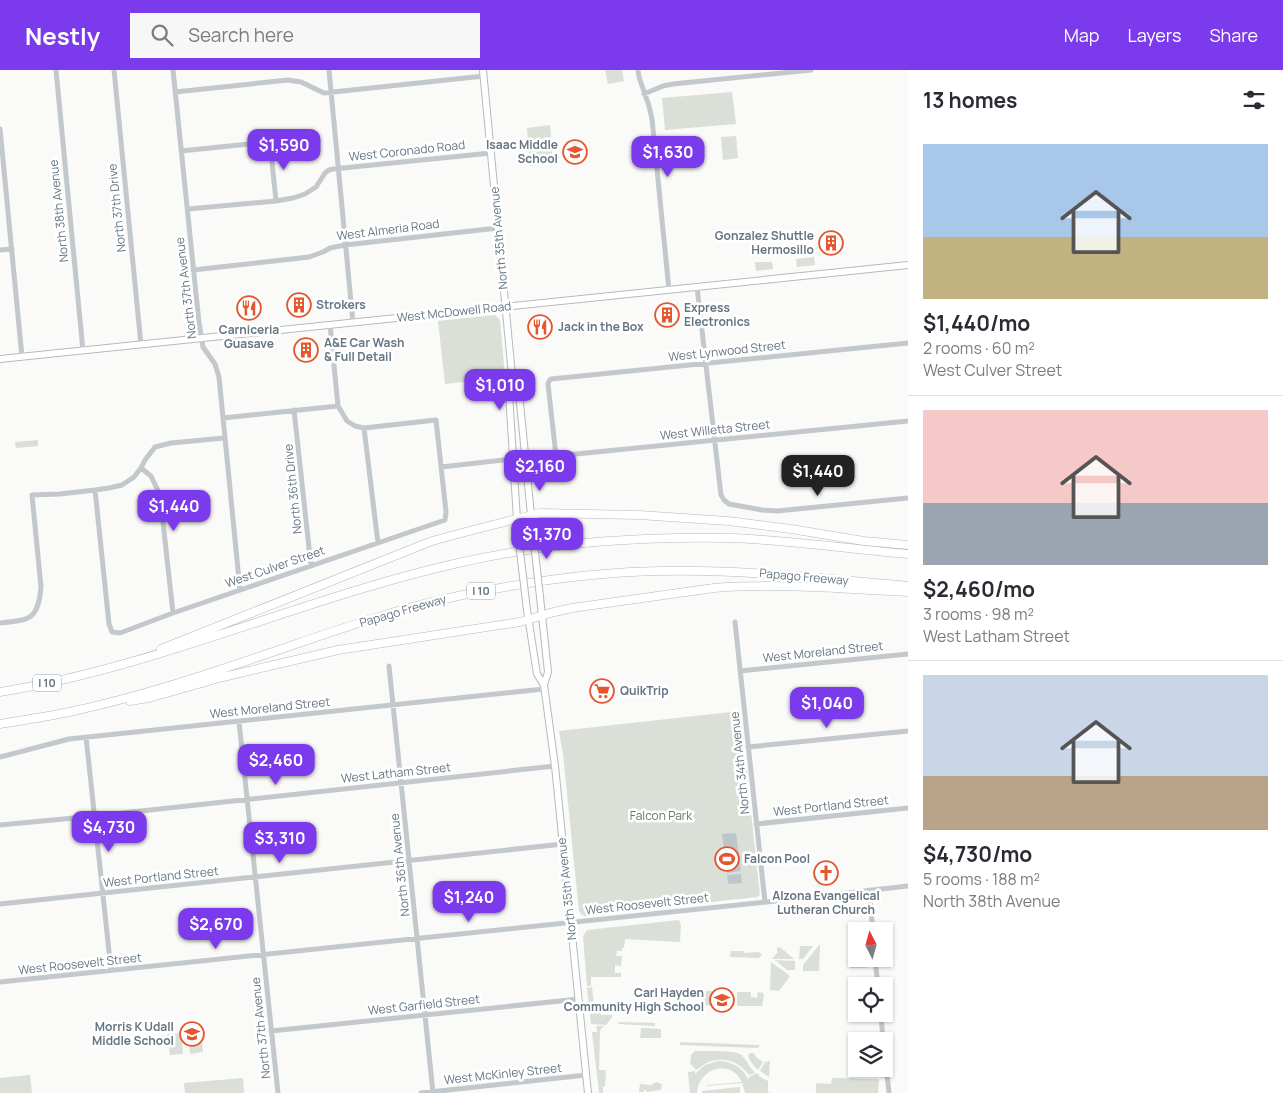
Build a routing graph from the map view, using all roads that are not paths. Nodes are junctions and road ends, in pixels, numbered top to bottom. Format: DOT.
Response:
graph roads {
  1 [pos="56,70"];
  2 [pos="114,70"];
  3 [pos="173,70"];
  4 [pos="328,70"];
  5 [pos="638,70"];
  6 [pos="811,70"];
  7 [pos="794,71"];
  8 [pos="483,73"];
  9 [pos="175,92"];
  10 [pos="330,92"];
  11 [pos="644,94"];
  12 [pos="0,129"];
  13 [pos="181,151"];
  14 [pos="491,153"];
  15 [pos="338,168"];
  16 [pos="276,201"];
  17 [pos="188,209"];
  18 [pos="498,228"];
  19 [pos="345,245"];
  20 [pos="12,248"];
  21 [pos="0,250"];
  22 [pos="908,265"];
  23 [pos="193,270"];
  24 [pos="697,287"];
  25 [pos="669,290"];
  26 [pos="506,307"];
  27 [pos="353,323"];
  28 [pos="330,325"];
  29 [pos="201,338"];
  30 [pos="908,342"];
  31 [pos="141,345"];
  32 [pos="83,351"];
  33 [pos="22,357"];
  34 [pos="0,359"];
  35 [pos="705,363"];
  36 [pos="512,375"];
  37 [pos="338,406"];
  38 [pos="294,410"];
  39 [pos="223,418"];
  40 [pos="908,420"];
  41 [pos="364,428"];
  42 [pos="224,438"];
  43 [pos="714,440"];
  44 [pos="525,452"];
  45 [pos="556,456"];
  46 [pos="513,459"];
  47 [pos="441,467"];
  48 [pos="142,468"];
  49 [pos="95,490"];
  50 [pos="908,498"];
  51 [pos="531,515"];
  52 [pos="517,522"];
  53 [pos="378,542"];
  54 [pos="908,545"];
  55 [pos="908,554"];
  56 [pos="311,566"];
  57 [pos="908,586"];
  58 [pos="240,590"];
  59 [pos="908,592"];
  60 [pos="541,611"];
  61 [pos="173,613"];
  62 [pos="528,620"];
  63 [pos="735,622"];
  64 [pos="0,623"];
  65 [pos="908,654"];
  66 [pos="389,666"];
  67 [pos="740,671"];
  68 [pos="94,672"];
  69 [pos="544,687"];
  70 [pos="0,692"];
  71 [pos="393,705"];
  72 [pos="69,712"];
  73 [pos="239,722"];
  74 [pos="0,724"];
  75 [pos="908,731"];
  76 [pos="86,737"];
  77 [pos="748,747"];
  78 [pos="0,757"];
  79 [pos="555,766"];
  80 [pos="401,783"];
  81 [pos="247,799"];
  82 [pos="908,808"];
  83 [pos="95,816"];
  84 [pos="756,824"];
  85 [pos="0,825"];
  86 [pos="563,844"];
  87 [pos="409,860"];
  88 [pos="255,877"];
  89 [pos="908,886"];
  90 [pos="868,890"];
  91 [pos="103,893"];
  92 [pos="765,902"];
  93 [pos="0,904"];
  94 [pos="571,922"];
  95 [pos="872,922"];
  96 [pos="418,938"];
  97 [pos="263,955"];
  98 [pos="111,970"];
  99 [pos="0,982"];
  100 [pos="579,999"];
  101 [pos="425,1015"];
  102 [pos="271,1031"];
  103 [pos="586,1075"];
  104 [pos="887,1077"];
  105 [pos="433,1092"];
  106 [pos="278,1093"];
  107 [pos="421,1093"];
  108 [pos="588,1093"];
  109 [pos="889,1093"];
  1 -- 32 [label="street, North 38th Avenue"];
  2 -- 31 [label="street, North 37th Drive"];
  3 -- 9 [label="street, North 37th Avenue"];
  4 -- 10 [label="street"];
  5 -- 11 [label="street"];
  6 -- 7 [label="street"];
  7 -- 11 [label="street"];
  8 -- 10 [label="street"];
  8 -- 14 [label="main road, North 35th Avenue"];
  9 -- 10 [label="street"];
  9 -- 13 [label="street, North 37th Avenue"];
  10 -- 15 [label="street"];
  11 -- 25 [label="street"];
  12 -- 20 [label="street"];
  13 -- 16 [label="street"];
  13 -- 17 [label="street, North 37th Avenue"];
  14 -- 15 [label="street, West Coronado Road"];
  14 -- 18 [label="main road, North 35th Avenue"];
  15 -- 16 [label="street, West Coronado Road"];
  15 -- 19 [label="street"];
  16 -- 17 [label="street, West Coronado Road"];
  17 -- 23 [label="street, North 37th Avenue"];
  18 -- 19 [label="street, West Almeria Road"];
  18 -- 26 [label="main road, North 35th Avenue"];
  19 -- 23 [label="street, West Almeria Road"];
  19 -- 27 [label="street"];
  20 -- 21 [label="street"];
  20 -- 33 [label="street"];
  22 -- 24 [label="main road, West McDowell Road"];
  23 -- 29 [label="street, North 37th Avenue"];
  24 -- 25 [label="main road, West McDowell Road"];
  24 -- 35 [label="street"];
  25 -- 26 [label="main road, West McDowell Road"];
  26 -- 27 [label="main road, West McDowell Road"];
  26 -- 36 [label="main road, North 35th Avenue"];
  27 -- 28 [label="main road, West McDowell Road"];
  28 -- 29 [label="main road, West McDowell Road"];
  28 -- 37 [label="street"];
  29 -- 31 [label="main road, West McDowell Road"];
  29 -- 39 [label="street, North 37th Avenue"];
  30 -- 35 [label="street, West Lynwood Street"];
  31 -- 32 [label="main road, West McDowell Road"];
  32 -- 33 [label="main road, West McDowell Road"];
  33 -- 34 [label="main road, West McDowell Road"];
  35 -- 43 [label="street"];
  35 -- 45 [label="street, West Lynwood Street"];
  36 -- 44 [label="main road, North 35th Avenue"];
  36 -- 46 [label="main road, North 35th Avenue"];
  37 -- 38 [label="street"];
  37 -- 41 [label="street"];
  38 -- 39 [label="street"];
  38 -- 56 [label="street, North 36th Drive"];
  39 -- 42 [label="street, North 37th Avenue"];
  40 -- 43 [label="street, West Willetta Street"];
  41 -- 47 [label="street"];
  41 -- 53 [label="street"];
  42 -- 48 [label="street"];
  42 -- 58 [label="street, North 37th Avenue"];
  43 -- 45 [label="street, West Willetta Street"];
  43 -- 50 [label="street"];
  44 -- 45 [label="street, West Willetta Street"];
  44 -- 51 [label="main road, North 35th Avenue"];
  46 -- 47 [label="street"];
  46 -- 52 [label="main road, North 35th Avenue"];
  47 -- 53 [label="street, West Culver Street"];
  48 -- 49 [label="street"];
  48 -- 61 [label="street"];
  49 -- 61 [label="street, West Culver Street"];
  49 -- 64 [label="street"];
  51 -- 52 [label="highway"];
  51 -- 54 [label="highway"];
  51 -- 60 [label="main road, North 35th Avenue, bridge"];
  52 -- 62 [label="main road, North 35th Avenue, bridge"];
  52 -- 68 [label="highway"];
  53 -- 56 [label="street, West Culver Street"];
  55 -- 68 [label="highway, I 10"];
  56 -- 58 [label="street, West Culver Street"];
  57 -- 72 [label="highway, Papago Freeway / I 10"];
  58 -- 61 [label="street, West Culver Street"];
  59 -- 60 [label="highway"];
  60 -- 62 [label="highway"];
  60 -- 69 [label="main road, North 35th Avenue"];
  62 -- 69 [label="main road, North 35th Avenue"];
  62 -- 72 [label="highway"];
  63 -- 67 [label="street, North 34th Avenue"];
  65 -- 67 [label="street, West Moreland Street"];
  66 -- 71 [label="street, North 36th Avenue"];
  67 -- 77 [label="street, North 34th Avenue"];
  68 -- 70 [label="highway, I 10"];
  69 -- 71 [label="street, West Moreland Street"];
  69 -- 79 [label="main road, North 35th Avenue"];
  71 -- 73 [label="street, West Moreland Street"];
  71 -- 80 [label="street, North 36th Avenue"];
  72 -- 74 [label="highway, Papago Freeway / I 10"];
  73 -- 76 [label="street, West Moreland Street"];
  73 -- 81 [label="street, North 37th Avenue"];
  75 -- 77 [label="street"];
  76 -- 78 [label="street, West Moreland Street"];
  76 -- 83 [label="street"];
  77 -- 84 [label="street, North 34th Avenue"];
  79 -- 80 [label="street, West Latham Street"];
  79 -- 86 [label="main road, North 35th Avenue"];
  80 -- 81 [label="street, West Latham Street"];
  80 -- 87 [label="street, North 36th Avenue"];
  81 -- 83 [label="street, West Latham Street"];
  81 -- 88 [label="street, North 37th Avenue"];
  82 -- 84 [label="street, West Portland Street"];
  83 -- 85 [label="street, West Latham Street"];
  83 -- 91 [label="street"];
  84 -- 92 [label="street, North 34th Avenue"];
  86 -- 87 [label="street, West Portland Street"];
  86 -- 94 [label="main road, North 35th Avenue"];
  87 -- 88 [label="street, West Portland Street"];
  87 -- 96 [label="street, North 36th Avenue"];
  88 -- 91 [label="street, West Portland Street"];
  88 -- 97 [label="street, North 37th Avenue"];
  89 -- 90 [label="street, West Roosevelt Street"];
  90 -- 92 [label="street, West Roosevelt Street"];
  90 -- 95 [label="street"];
  91 -- 93 [label="street, West Portland Street"];
  91 -- 98 [label="street"];
  92 -- 94 [label="street, West Roosevelt Street"];
  94 -- 96 [label="street, West Roosevelt Street"];
  94 -- 100 [label="main road, North 35th Avenue"];
  96 -- 97 [label="street, West Roosevelt Street"];
  96 -- 101 [label="street, North 36th Avenue"];
  97 -- 98 [label="street, West Roosevelt Street"];
  97 -- 102 [label="street, North 37th Avenue"];
  98 -- 99 [label="street, West Roosevelt Street"];
  100 -- 101 [label="street, West Garfield Street"];
  100 -- 103 [label="main road, North 35th Avenue"];
  101 -- 102 [label="street, West Garfield Street"];
  101 -- 105 [label="street, North 36th Avenue"];
  102 -- 106 [label="street, North 37th Avenue"];
  103 -- 105 [label="street, West McKinley Street"];
  103 -- 108 [label="main road, North 35th Avenue"];
  104 -- 109 [label="street"];
  105 -- 107 [label="street, West McKinley Street"];
}
